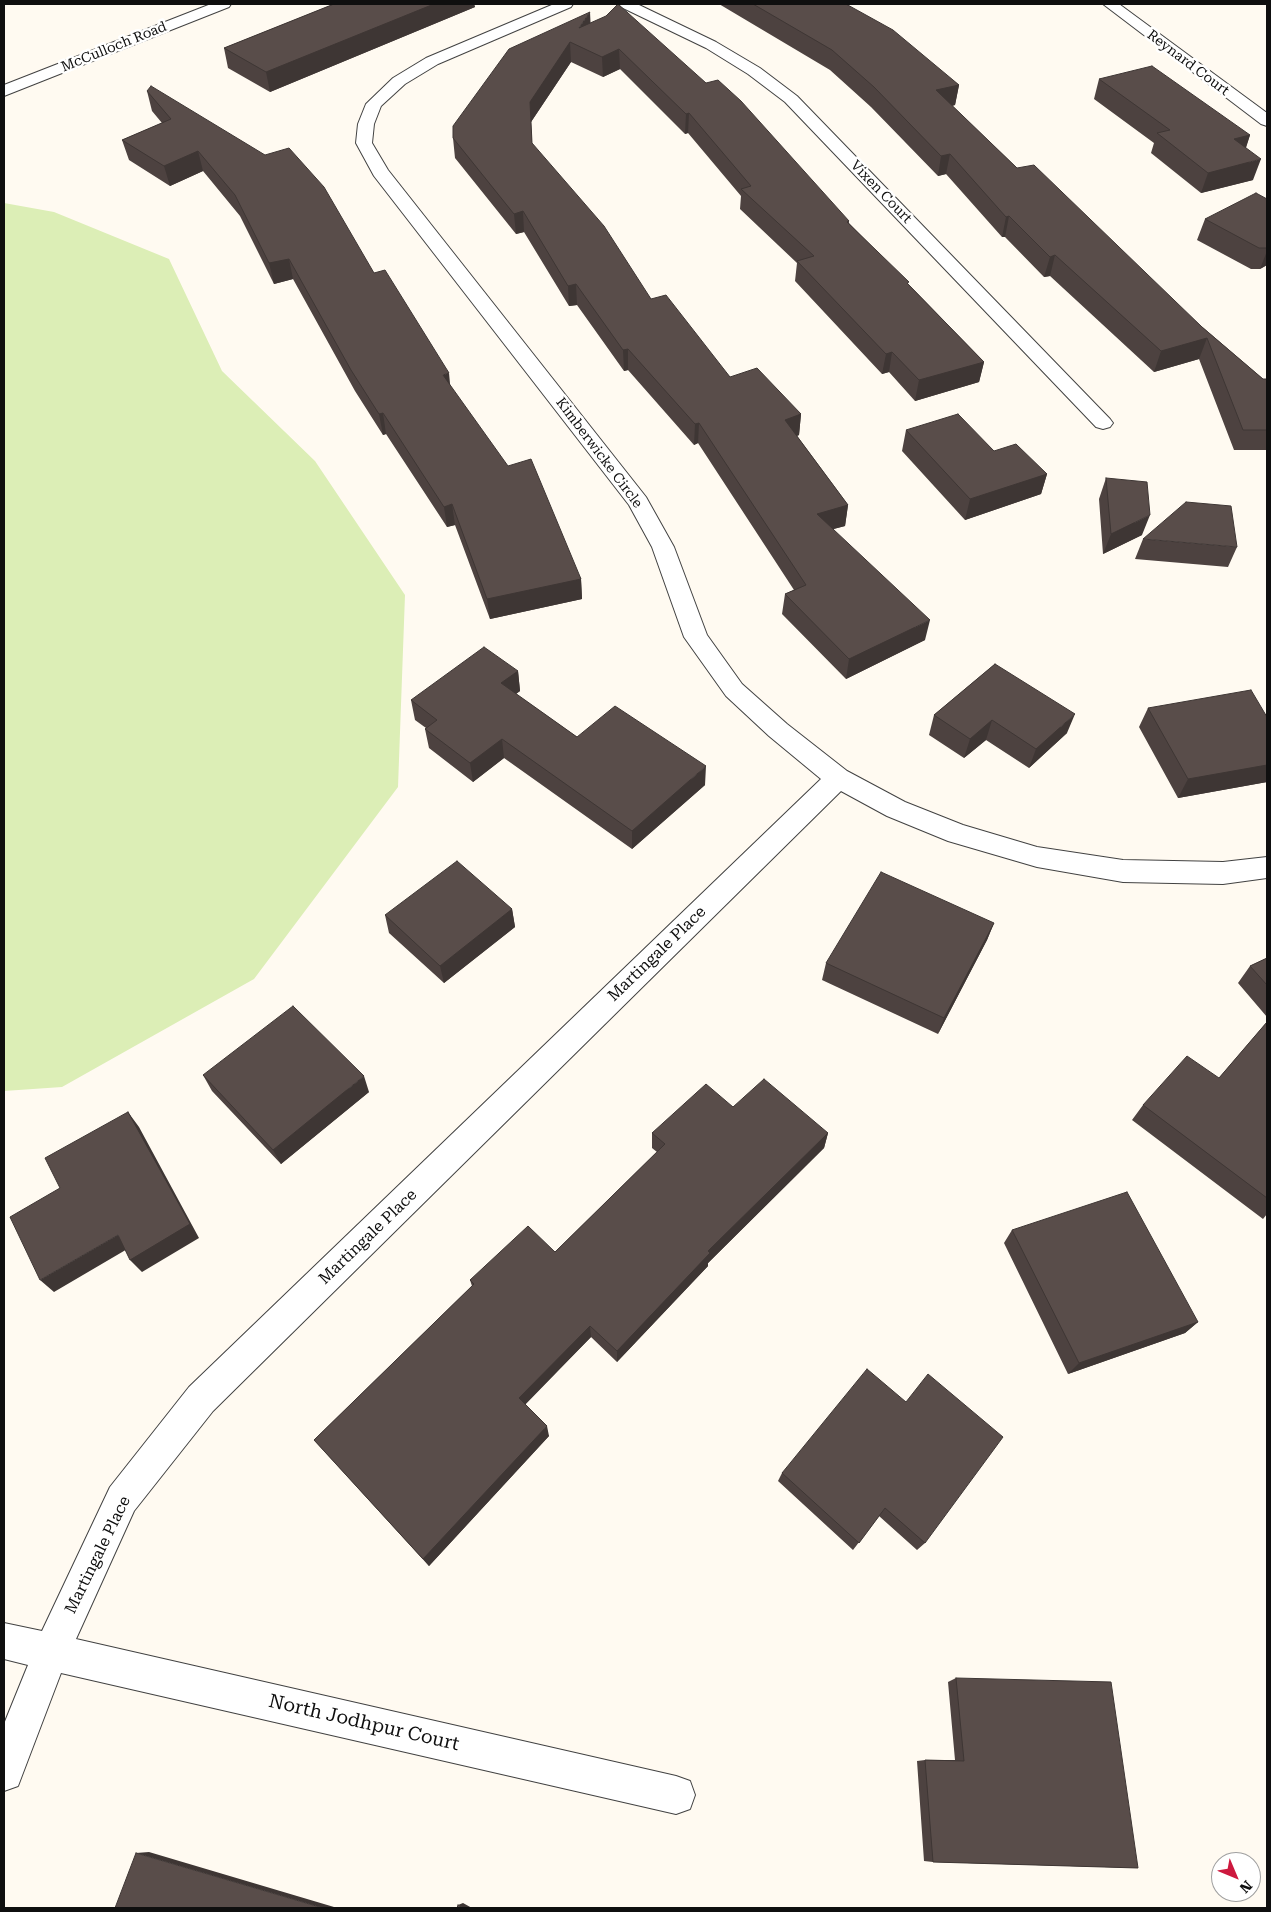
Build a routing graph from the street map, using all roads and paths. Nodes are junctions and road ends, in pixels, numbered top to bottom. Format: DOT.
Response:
graph roads {
  1 [pos="224,4"];
  2 [pos="566,4"];
  3 [pos="626,4"];
  4 [pos="1110,4"];
  5 [pos="4,91"];
  6 [pos="1267,121"];
  7 [pos="1103,423"];
  8 [pos="838,778"];
  9 [pos="1267,868"];
  10 [pos="4,1640"];
  11 [pos="51,1652"];
  12 [pos="4,1772"];
  13 [pos="676,1794"];
  1 -- 5 [label="street, McCulloch Road"];
  2 -- 8 [label="street, Kimberwicke Circle"];
  3 -- 7 [label="street, Vixen Court"];
  4 -- 6 [label="street, Reynard Court"];
  8 -- 9 [label="street, Kimberwicke Circle"];
  8 -- 11 [label="street, Martingale Place"];
  10 -- 11 [label="street, North Jodhpur Court"];
  11 -- 12 [label="street, Martingale Place"];
  11 -- 13 [label="street, North Jodhpur Court"];
}
